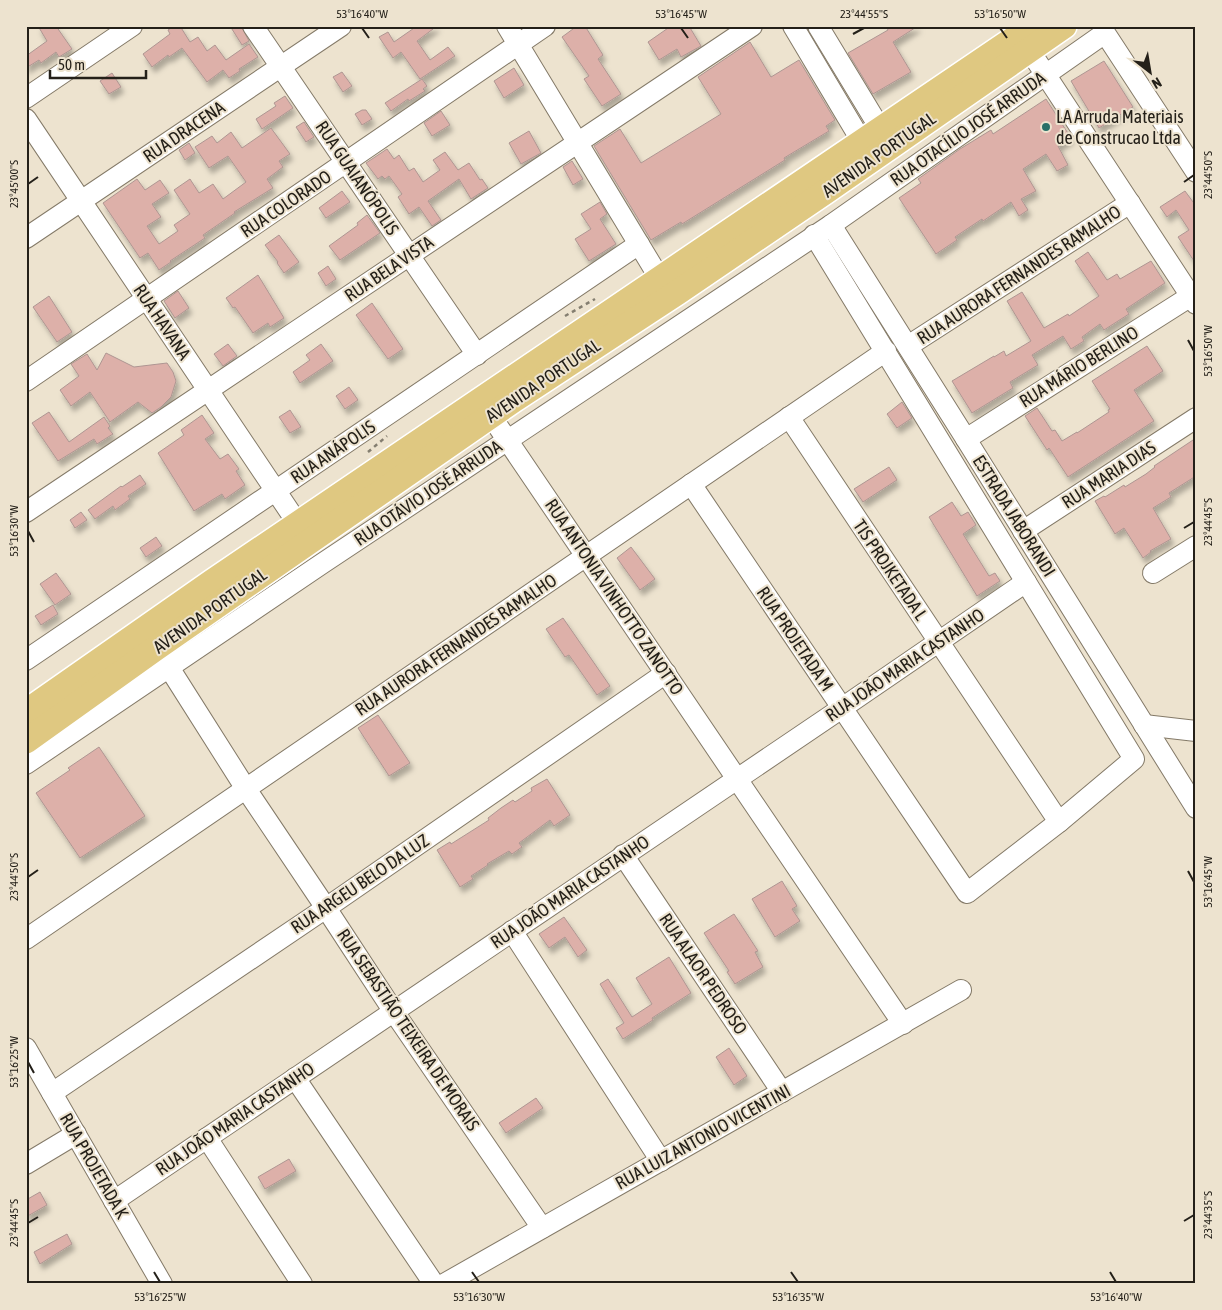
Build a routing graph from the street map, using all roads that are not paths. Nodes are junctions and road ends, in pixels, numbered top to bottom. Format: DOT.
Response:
graph roads {
  1 [pos="132,26"];
  2 [pos="253,26"];
  3 [pos="341,26"];
  4 [pos="507,26"];
  5 [pos="545,26"];
  6 [pos="752,26"];
  7 [pos="818,26"];
  8 [pos="1033,26"];
  9 [pos="1064,26"];
  10 [pos="801,29"];
  11 [pos="518,44"];
  12 [pos="1030,50"];
  13 [pos="281,67"];
  14 [pos="1046,75"];
  15 [pos="26,98"];
  16 [pos="26,119"];
  17 [pos="871,136"];
  18 [pos="577,142"];
  19 [pos="346,162"];
  20 [pos="1196,172"];
  21 [pos="81,201"];
  22 [pos="1130,203"];
  23 [pos="822,230"];
  24 [pos="26,238"];
  25 [pos="639,244"];
  26 [pos="409,255"];
  27 [pos="660,279"];
  28 [pos="147,299"];
  29 [pos="1193,300"];
  30 [pos="908,346"];
  31 [pos="886,351"];
  32 [pos="477,355"];
  33 [pos="26,380"];
  34 [pos="208,390"];
  35 [pos="491,416"];
  36 [pos="789,417"];
  37 [pos="1196,418"];
  38 [pos="966,439"];
  39 [pos="507,440"];
  40 [pos="690,484"];
  41 [pos="275,491"];
  42 [pos="26,512"];
  43 [pos="298,524"];
  44 [pos="1023,531"];
  45 [pos="1196,546"];
  46 [pos="586,556"];
  47 [pos="1154,573"];
  48 [pos="1026,582"];
  49 [pos="938,642"];
  50 [pos="156,649"];
  51 [pos="26,660"];
  52 [pos="666,673"];
  53 [pos="842,708"];
  54 [pos="26,712"];
  55 [pos="1144,724"];
  56 [pos="1196,731"];
  57 [pos="26,741"];
  58 [pos="26,764"];
  59 [pos="737,778"];
  60 [pos="246,789"];
  61 [pos="1196,808"];
  62 [pos="1059,822"];
  63 [pos="624,856"];
  64 [pos="326,908"];
  65 [pos="512,931"];
  66 [pos="26,939"];
  67 [pos="961,990"];
  68 [pos="394,1012"];
  69 [pos="903,1024"];
  70 [pos="26,1048"];
  71 [pos="295,1078"];
  72 [pos="782,1092"];
  73 [pos="52,1093"];
  74 [pos="76,1134"];
  75 [pos="206,1138"];
  76 [pos="660,1161"];
  77 [pos="26,1164"];
  78 [pos="114,1201"];
  79 [pos="542,1228"];
  80 [pos="162,1284"];
  81 [pos="302,1284"];
  82 [pos="434,1284"];
  83 [pos="444,1284"];
  1 -- 15 [label="street"];
  2 -- 13 [label="street, RUA GUAIANÓPOLIS"];
  3 -- 13 [label="street, RUA DRACENA"];
  4 -- 11 [label="street"];
  5 -- 11 [label="street, RUA COLORADO"];
  6 -- 18 [label="street, RUA BELA VISTA"];
  7 -- 17 [label="street"];
  8 -- 17 [label="main road, AVENIDA PORTUGAL"];
  9 -- 12 [label="main road, AVENIDA PORTUGAL"];
  10 -- 17 [label="street"];
  11 -- 18 [label="street"];
  11 -- 19 [label="street, RUA COLORADO"];
  12 -- 14 [label="street"];
  12 -- 35 [label="main road, AVENIDA PORTUGAL"];
  13 -- 19 [label="street, RUA GUAIANÓPOLIS"];
  13 -- 21 [label="street, RUA DRACENA"];
  14 -- 20 [label="street, RUA OTACÍLIO JOSÉ ARRUDA"];
  14 -- 22 [label="street"];
  14 -- 23 [label="street, RUA OTACÍLIO JOSÉ ARRUDA"];
  16 -- 21 [label="street, RUA HAVANA"];
  17 -- 27 [label="main road, AVENIDA PORTUGAL"];
  18 -- 25 [label="street"];
  18 -- 26 [label="street, RUA BELA VISTA"];
  19 -- 26 [label="street, RUA GUAIANÓPOLIS"];
  19 -- 28 [label="street, RUA COLORADO"];
  21 -- 24 [label="street, RUA DRACENA"];
  21 -- 28 [label="street, RUA HAVANA"];
  22 -- 29 [label="street"];
  22 -- 30 [label="street, RUA AURORA FERNANDES RAMALHO"];
  23 -- 30 [label="street, ESTRADA JABORANDI"];
  23 -- 31 [label="street"];
  23 -- 39 [label="street, RUA OTÁVIO JOSÉ ARRUDA"];
  25 -- 27 [label="street"];
  25 -- 32 [label="street, RUA ANÁPOLIS"];
  26 -- 32 [label="street, RUA GUAIANÓPOLIS"];
  26 -- 34 [label="street, RUA BELA VISTA"];
  27 -- 43 [label="main road, AVENIDA PORTUGAL"];
  28 -- 33 [label="street, RUA COLORADO"];
  28 -- 34 [label="street, RUA HAVANA"];
  29 -- 38 [label="street, RUA MÁRIO BERLINO"];
  30 -- 38 [label="street, ESTRADA JABORANDI"];
  31 -- 36 [label="street, RUA AURORA FERNANDES RAMALHO"];
  31 -- 48 [label="street"];
  32 -- 41 [label="street, RUA ANÁPOLIS"];
  34 -- 41 [label="street, RUA HAVANA"];
  34 -- 42 [label="street, RUA BELA VISTA"];
  35 -- 39 [label="street, RUA ANTONIA VINHOTTO ZANOTTO"];
  35 -- 50 [label="main road, AVENIDA PORTUGAL"];
  36 -- 40 [label="street, RUA AURORA FERNANDES RAMALHO"];
  36 -- 49 [label="street, TIS PROJKETADA L"];
  37 -- 44 [label="street, RUA MARIA DIAS"];
  38 -- 44 [label="street, ESTRADA JABORANDI"];
  39 -- 46 [label="street, RUA ANTONIA VINHOTTO ZANOTTO"];
  39 -- 50 [label="street, RUA OTÁVIO JOSÉ ARRUDA"];
  40 -- 46 [label="street, RUA AURORA FERNANDES RAMALHO"];
  40 -- 53 [label="street, RUA PROJETADA M"];
  41 -- 43 [label="street, RUA HAVANA"];
  41 -- 51 [label="street, RUA ANÁPOLIS"];
  43 -- 50 [label="main road, AVENIDA PORTUGAL"];
  44 -- 55 [label="street, ESTRADA JABORANDI"];
  45 -- 47 [label="street"];
  46 -- 52 [label="street, RUA ANTONIA VINHOTTO ZANOTTO"];
  46 -- 60 [label="street, RUA AURORA FERNANDES RAMALHO"];
  48 -- 49 [label="street, RUA JOÃO MARIA CASTANHO"];
  48 -- 62 [label="street"];
  49 -- 53 [label="street, RUA JOÃO MARIA CASTANHO"];
  49 -- 62 [label="street, TIS PROJKETADA L"];
  50 -- 54 [label="main road, AVENIDA PORTUGAL"];
  50 -- 57 [label="main road, AVENIDA PORTUGAL"];
  50 -- 58 [label="street, RUA OTÁVIO JOSÉ ARRUDA"];
  50 -- 60 [label="street, RUA SEBASTIÃO TEIXEIRA DE MORAIS"];
  52 -- 59 [label="street, RUA ANTONIA VINHOTTO ZANOTTO"];
  52 -- 64 [label="street, RUA ARGEU BELO DA LUZ"];
  53 -- 59 [label="street, RUA JOÃO MARIA CASTANHO"];
  53 -- 62 [label="street, RUA PROJETADA M"];
  55 -- 56 [label="street"];
  55 -- 61 [label="street, ESTRADA JABORANDI"];
  59 -- 63 [label="street, RUA JOÃO MARIA CASTANHO"];
  59 -- 69 [label="street, RUA ANTONIA VINHOTTO ZANOTTO"];
  60 -- 64 [label="street, RUA SEBASTIÃO TEIXEIRA DE MORAIS"];
  60 -- 66 [label="street, RUA AURORA FERNANDES RAMALHO"];
  63 -- 65 [label="street, RUA JOÃO MARIA CASTANHO"];
  63 -- 72 [label="street, RUA ALAOR PEDROSO"];
  64 -- 68 [label="street, RUA SEBASTIÃO TEIXEIRA DE MORAIS"];
  64 -- 73 [label="street, RUA ARGEU BELO DA LUZ"];
  65 -- 68 [label="street, RUA JOÃO MARIA CASTANHO"];
  65 -- 76 [label="street"];
  67 -- 69 [label="street, RUA LUIZ ANTONIO VICENTINI"];
  68 -- 71 [label="street, RUA JOÃO MARIA CASTANHO"];
  68 -- 79 [label="street, RUA SEBASTIÃO TEIXEIRA DE MORAIS"];
  69 -- 72 [label="street, RUA LUIZ ANTONIO VICENTINI"];
  70 -- 73 [label="street, RUA PROJETADA K"];
  71 -- 75 [label="street, RUA JOÃO MARIA CASTANHO"];
  71 -- 82 [label="street"];
  72 -- 76 [label="street, RUA LUIZ ANTONIO VICENTINI"];
  73 -- 74 [label="street, RUA PROJETADA K"];
  74 -- 77 [label="street"];
  74 -- 78 [label="street, RUA PROJETADA K"];
  75 -- 78 [label="street, RUA JOÃO MARIA CASTANHO"];
  75 -- 81 [label="street"];
  76 -- 79 [label="street, RUA LUIZ ANTONIO VICENTINI"];
  78 -- 80 [label="street, RUA PROJETADA K"];
  79 -- 83 [label="street, RUA LUIZ ANTONIO VICENTINI"];
}
